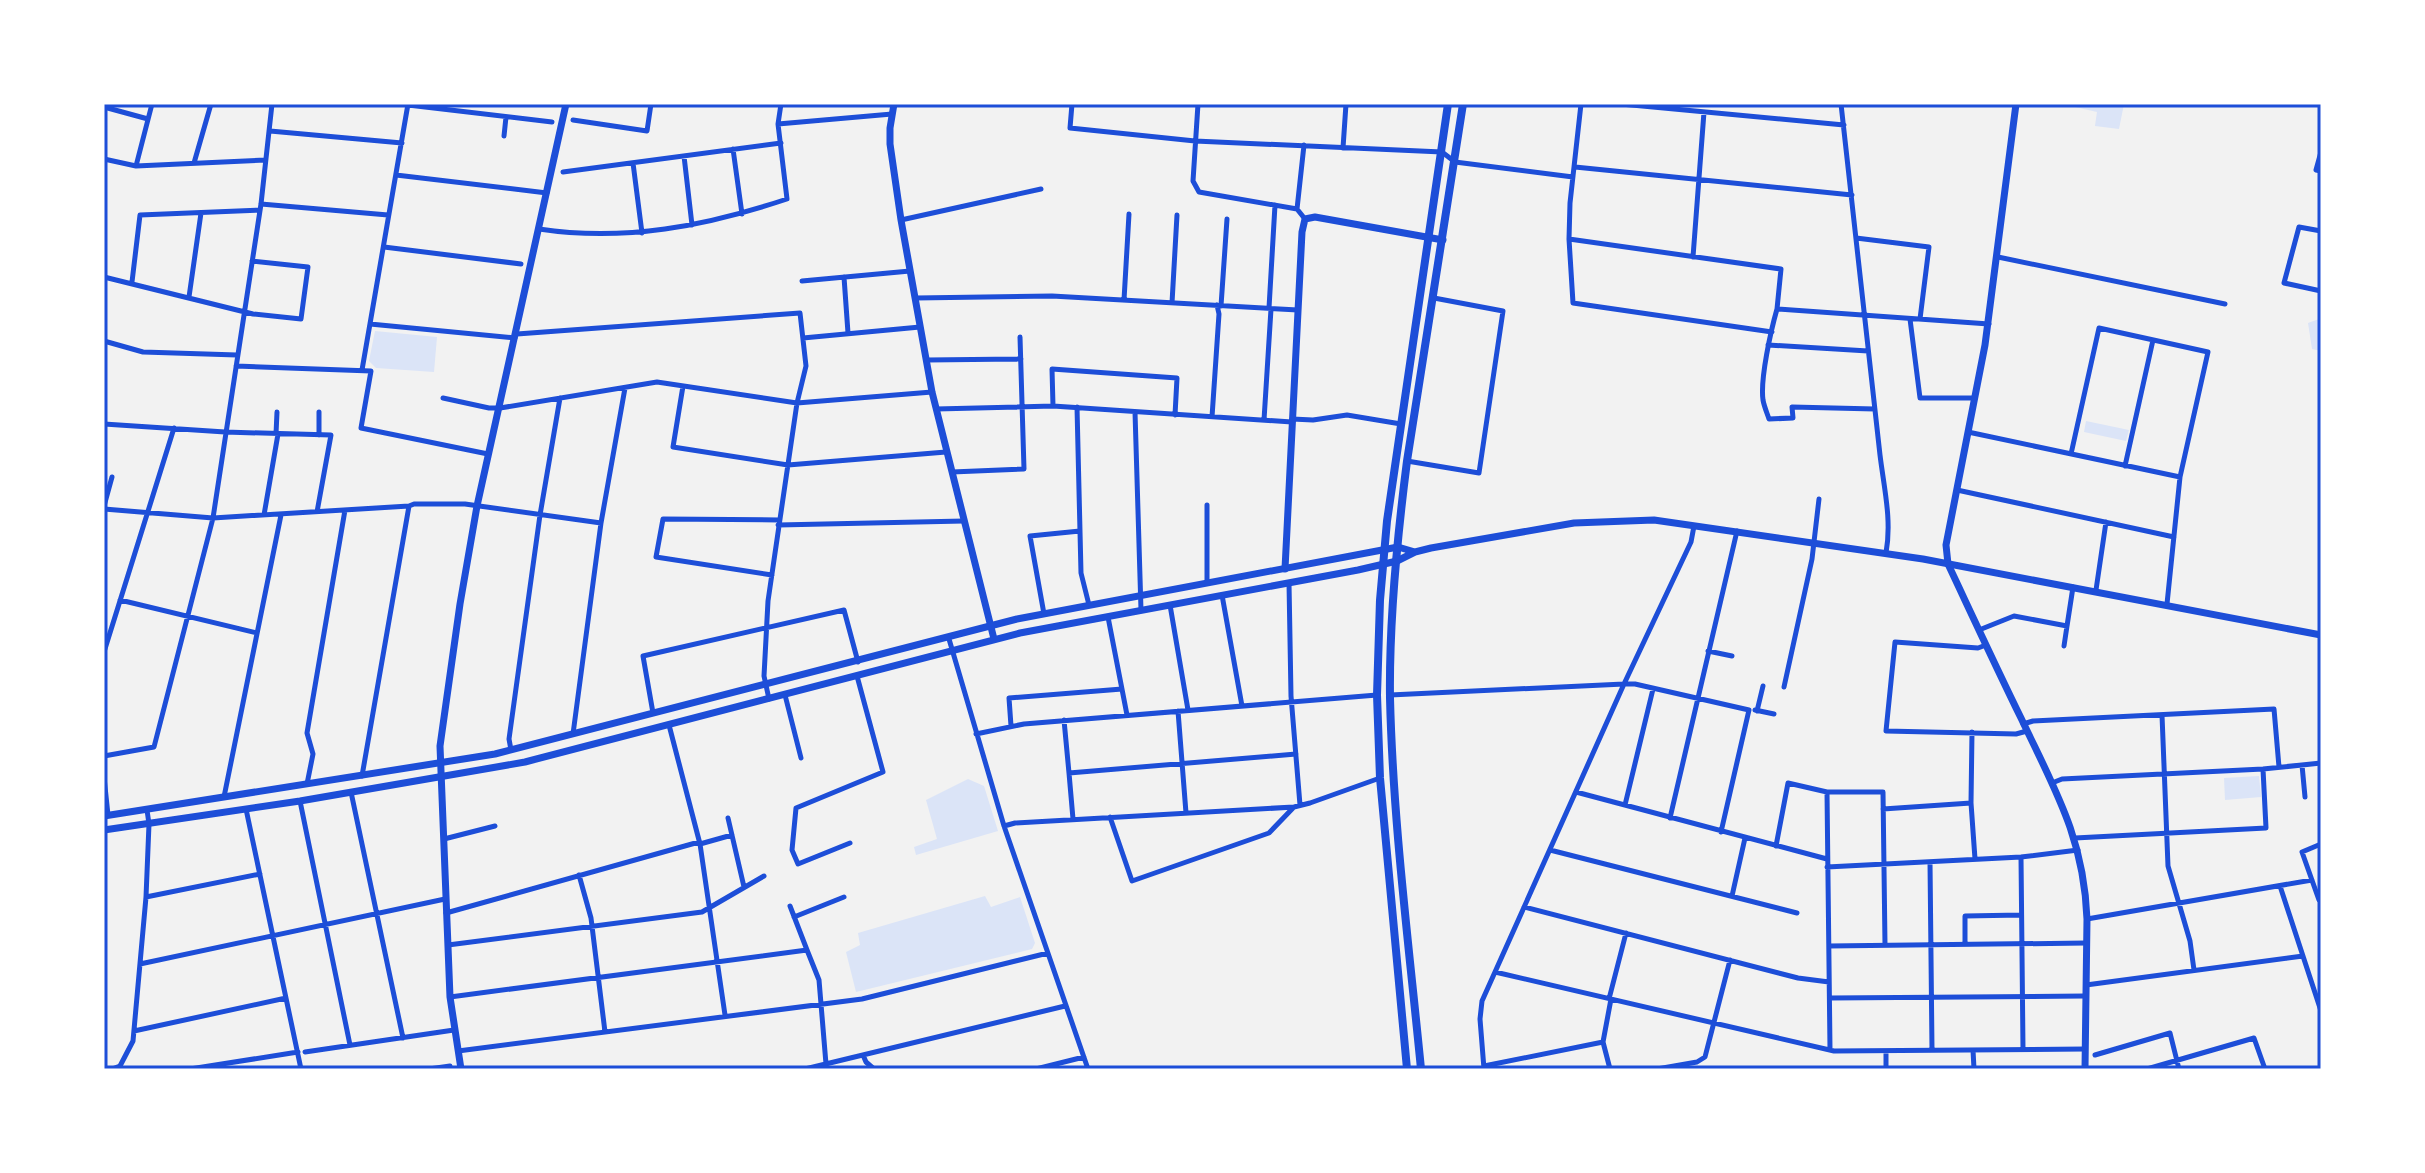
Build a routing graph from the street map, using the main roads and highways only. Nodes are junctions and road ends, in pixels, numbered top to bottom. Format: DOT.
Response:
graph roads {
  1 [pos="566,104"];
  2 [pos="894,104"];
  3 [pos="1448,104"];
  4 [pos="1463,104"];
  5 [pos="2016,104"];
  6 [pos="1428,237"];
  7 [pos="1443,240"];
  8 [pos="1398,547"];
  9 [pos="1384,550"];
  10 [pos="1415,552"];
  11 [pos="1397,561"];
  12 [pos="1383,564"];
  13 [pos="1948,564"];
  14 [pos="1285,569"];
  15 [pos="991,627"];
  16 [pos="2321,635"];
  17 [pos="994,639"];
  18 [pos="439,763"];
  19 [pos="440,777"];
  20 [pos="106,816"];
  21 [pos="104,830"];
  22 [pos="461,1069"];
  23 [pos="1407,1069"];
  24 [pos="1421,1069"];
  25 [pos="2085,1069"];
  1 -- 18 [label="main road"];
  2 -- 15 [label="main road"];
  3 -- 6 [label="main road"];
  4 -- 7 [label="main road"];
  5 -- 13 [label="main road"];
  6 -- 7 [label="main road"];
  6 -- 9 [label="main road"];
  6 -- 14 [label="main road"];
  7 -- 8 [label="main road"];
  8 -- 9 [label="main road"];
  8 -- 10 [label="main road"];
  8 -- 11 [label="main road"];
  9 -- 12 [label="main road"];
  9 -- 14 [label="main road"];
  10 -- 11 [label="main road"];
  10 -- 13 [label="main road"];
  11 -- 12 [label="main road"];
  11 -- 24 [label="main road"];
  12 -- 17 [label="main road"];
  12 -- 23 [label="main road"];
  13 -- 16 [label="main road"];
  13 -- 25 [label="main road"];
  14 -- 15 [label="main road"];
  15 -- 17 [label="main road"];
  15 -- 18 [label="main road"];
  17 -- 19 [label="main road"];
  18 -- 19 [label="main road"];
  18 -- 20 [label="main road"];
  19 -- 21 [label="main road"];
  19 -- 22 [label="main road"];
}
